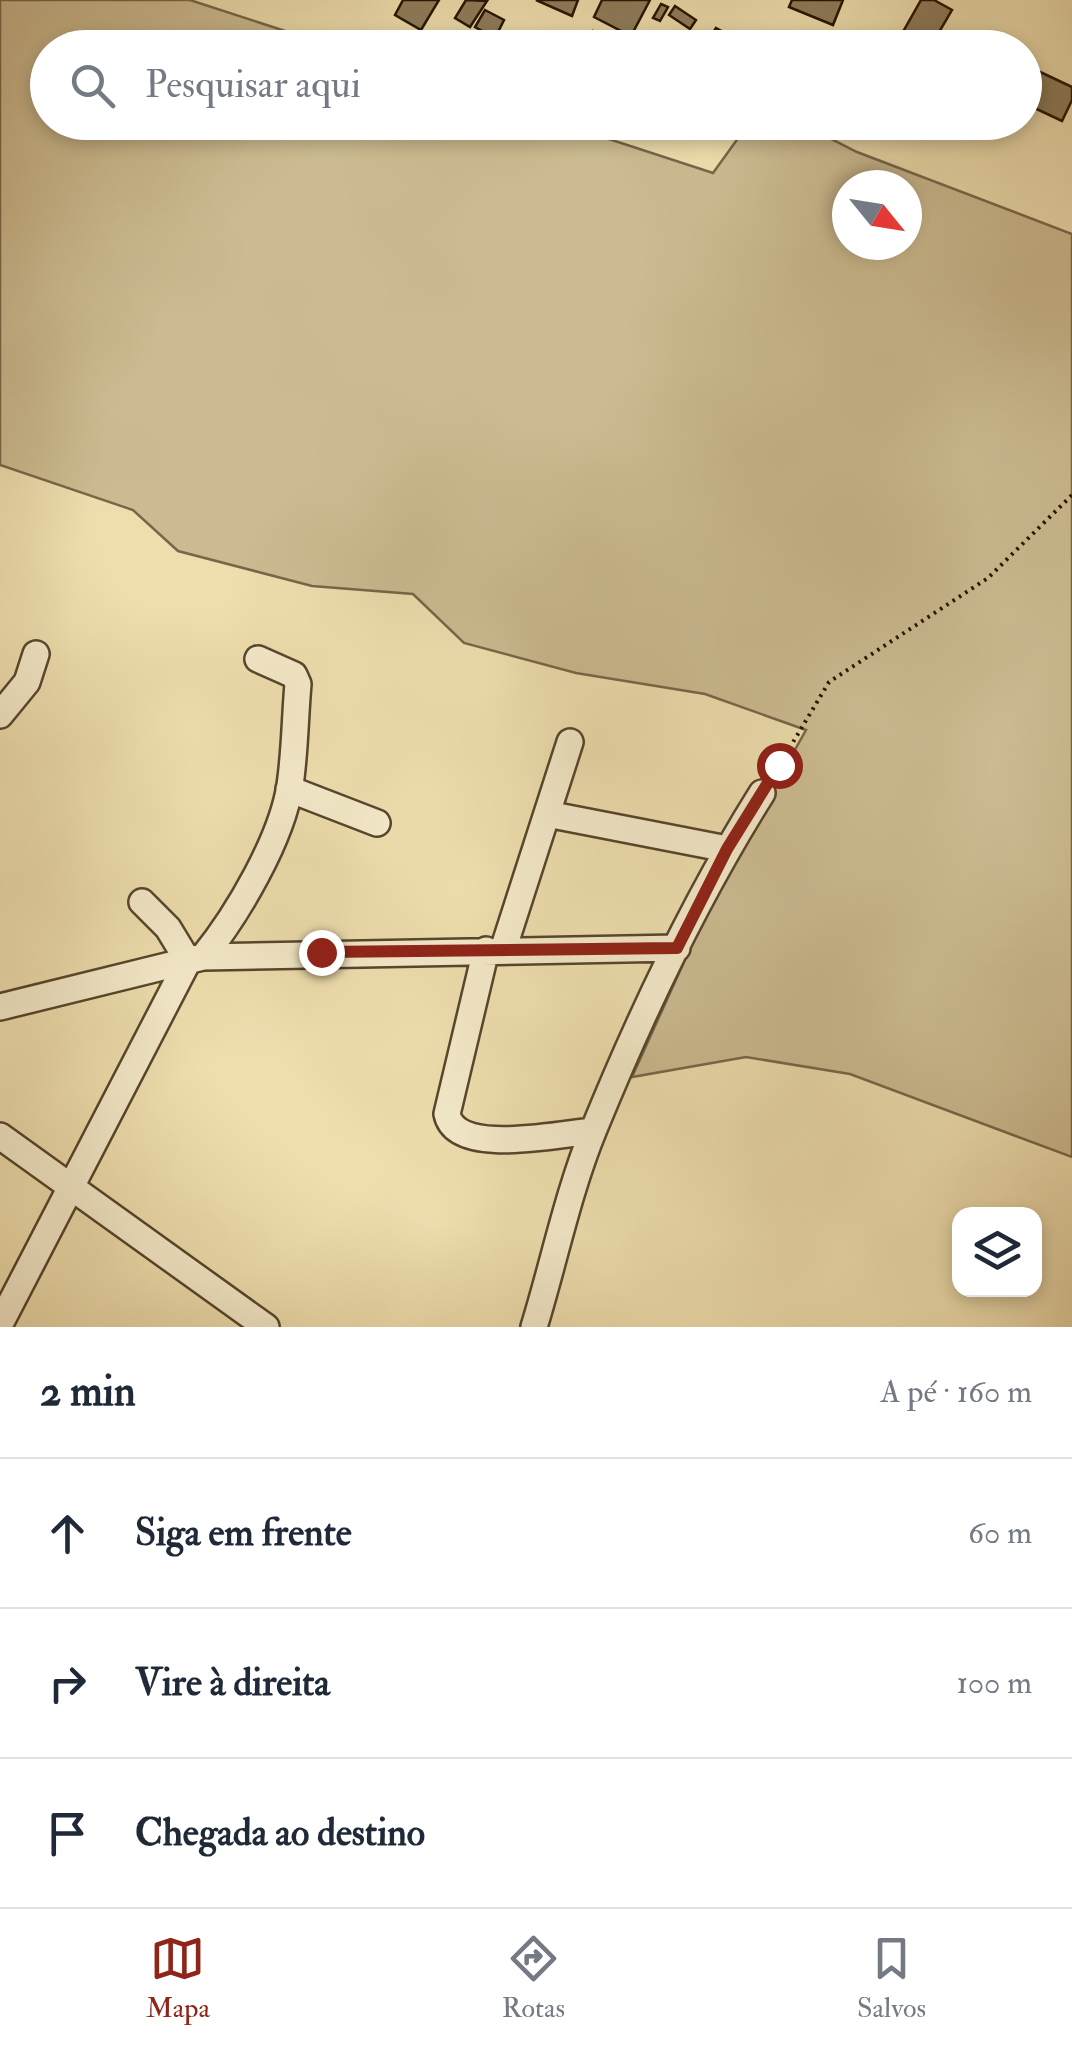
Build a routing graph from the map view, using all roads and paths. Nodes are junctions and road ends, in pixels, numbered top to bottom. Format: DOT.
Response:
graph roads {
  1 [pos="1072,495"];
  2 [pos="36,654"];
  3 [pos="258,658"];
  4 [pos="0,715"];
  5 [pos="570,742"];
  6 [pos="290,789"];
  7 [pos="762,792"];
  8 [pos="547,814"];
  9 [pos="377,822"];
  10 [pos="727,849"];
  11 [pos="142,902"];
  12 [pos="677,948"];
  13 [pos="494,950"];
  14 [pos="195,959"];
  15 [pos="0,1008"];
  16 [pos="593,1131"];
  17 [pos="0,1136"];
  18 [pos="72,1186"];
  19 [pos="0,1324"];
  20 [pos="262,1325"];
  21 [pos="534,1327"];
  1 -- 7 [label="path"];
  2 -- 4 [label="street"];
  3 -- 6 [label="street"];
  5 -- 8 [label="street"];
  6 -- 9 [label="street"];
  6 -- 14 [label="street"];
  7 -- 10 [label="street"];
  8 -- 10 [label="street"];
  8 -- 13 [label="street"];
  10 -- 12 [label="street"];
  11 -- 14 [label="street"];
  12 -- 13 [label="street"];
  12 -- 16 [label="street"];
  13 -- 14 [label="street"];
  13 -- 16 [label="street"];
  14 -- 15 [label="street"];
  14 -- 18 [label="street"];
  16 -- 21 [label="street"];
  17 -- 18 [label="street"];
  18 -- 19 [label="street"];
  18 -- 20 [label="street"];
}
